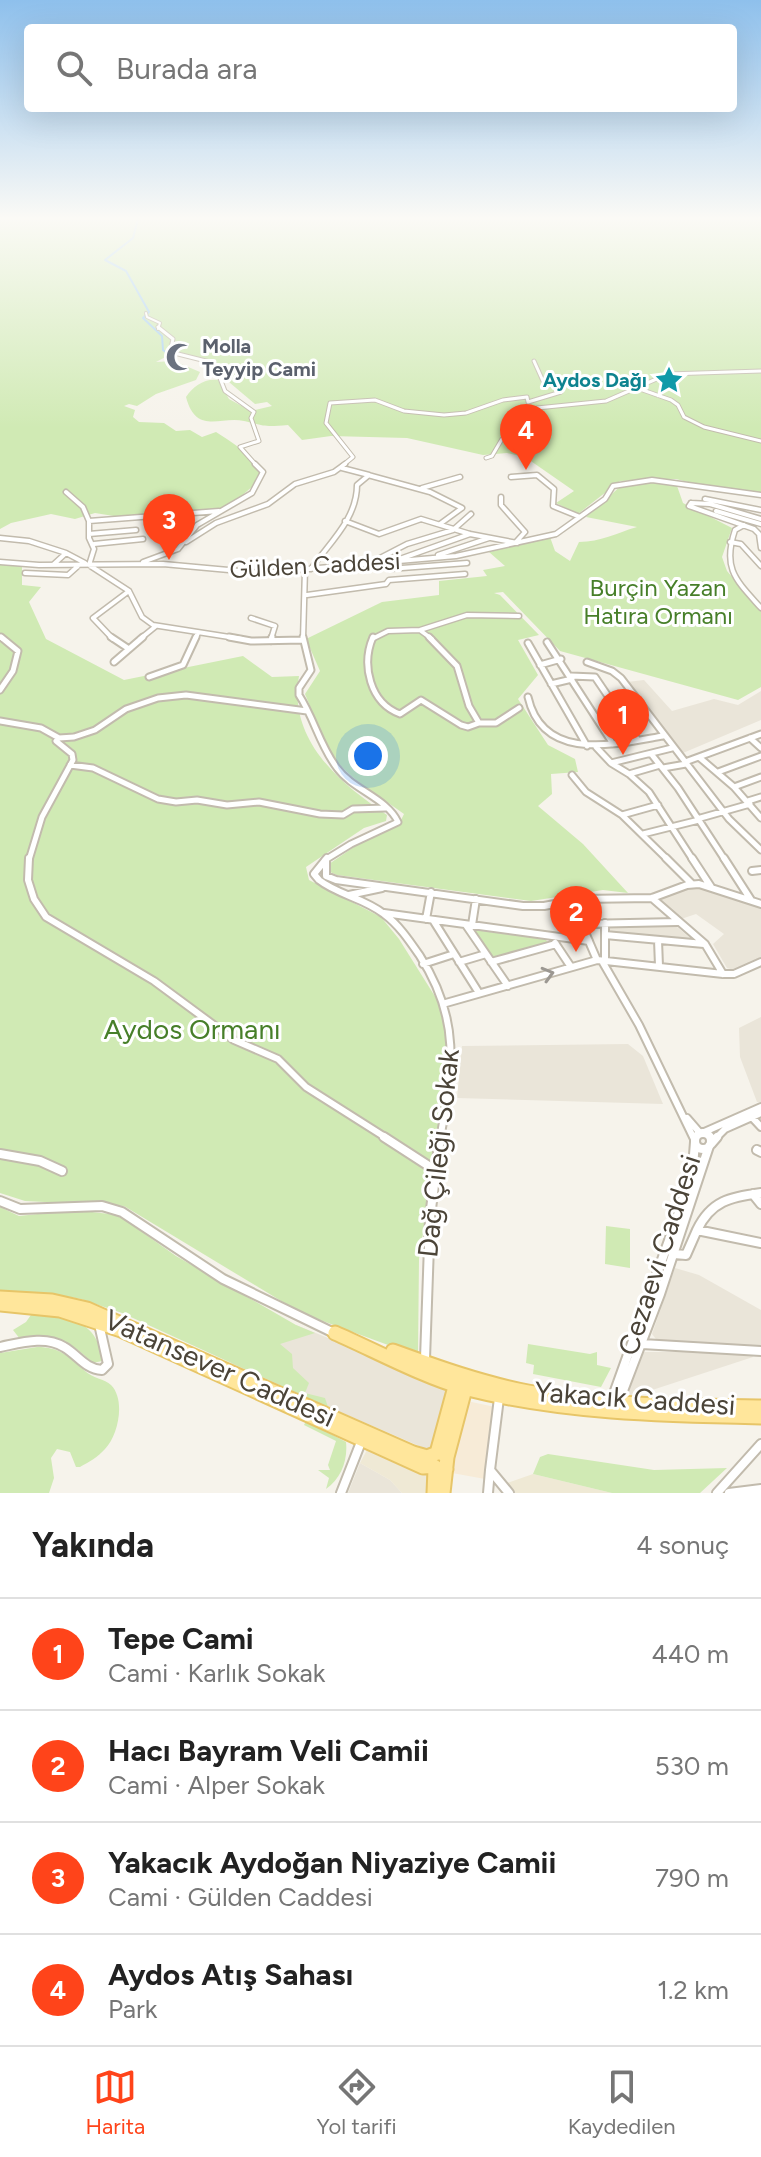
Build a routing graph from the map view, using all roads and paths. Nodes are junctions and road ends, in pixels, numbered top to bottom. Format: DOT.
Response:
graph roads {
  1 [pos="146,313"];
  2 [pos="534,361"];
  3 [pos="761,371"];
  4 [pos="637,388"];
  5 [pos="761,441"];
  6 [pos="486,458"];
  7 [pos="341,468"];
  8 [pos="368,475"];
  9 [pos="460,477"];
  10 [pos="511,477"];
  11 [pos="421,489"];
  12 [pos="66,492"];
  13 [pos="761,494"];
  14 [pos="501,497"];
  15 [pos="705,499"];
  16 [pos="707,510"];
  17 [pos="761,510"];
  18 [pos="224,511"];
  19 [pos="471,514"];
  20 [pos="578,518"];
  21 [pos="89,521"];
  22 [pos="345,521"];
  23 [pos="761,522"];
  24 [pos="439,524"];
  25 [pos="744,525"];
  26 [pos="454,528"];
  27 [pos="136,530"];
  28 [pos="89,534"];
  29 [pos="470,534"];
  30 [pos="0,538"];
  31 [pos="490,538"];
  32 [pos="143,539"];
  33 [pos="186,542"];
  34 [pos="730,542"];
  35 [pos="518,543"];
  36 [pos="94,544"];
  37 [pos="761,548"];
  38 [pos="66,553"];
  39 [pos="428,558"];
  40 [pos="416,559"];
  41 [pos="396,561"];
  42 [pos="0,562"];
  43 [pos="374,562"];
  44 [pos="467,563"];
  45 [pos="53,565"];
  46 [pos="78,565"];
  47 [pos="89,565"];
  48 [pos="129,566"];
  49 [pos="761,566"];
  50 [pos="419,567"];
  51 [pos="308,569"];
  52 [pos="389,569"];
  53 [pos="25,573"];
  54 [pos="465,574"];
  55 [pos="423,577"];
  56 [pos="129,591"];
  57 [pos="307,595"];
  58 [pos="761,608"];
  59 [pos="519,616"];
  60 [pos="251,618"];
  61 [pos="156,626"];
  62 [pos="420,630"];
  63 [pos="198,633"];
  64 [pos="0,637"];
  65 [pos="303,640"];
  66 [pos="271,641"];
  67 [pos="547,642"];
  68 [pos="528,643"];
  69 [pos="129,649"];
  70 [pos="561,659"];
  71 [pos="114,662"];
  72 [pos="587,662"];
  73 [pos="540,665"];
  74 [pos="149,677"];
  75 [pos="571,678"];
  76 [pos="551,684"];
  77 [pos="0,690"];
  78 [pos="528,697"];
  79 [pos="519,708"];
  80 [pos="307,711"];
  81 [pos="0,721"];
  82 [pos="479,723"];
  83 [pos="761,734"];
  84 [pos="663,736"];
  85 [pos="59,738"];
  86 [pos="750,738"];
  87 [pos="637,739"];
  88 [pos="613,744"];
  89 [pos="587,746"];
  90 [pos="595,746"];
  91 [pos="672,748"];
  92 [pos="761,748"];
  93 [pos="652,755"];
  94 [pos="761,756"];
  95 [pos="700,758"];
  96 [pos="611,763"];
  97 [pos="685,763"];
  98 [pos="70,765"];
  99 [pos="662,766"];
  100 [pos="717,772"];
  101 [pos="629,774"];
  102 [pos="572,775"];
  103 [pos="761,777"];
  104 [pos="734,787"];
  105 [pos="761,797"];
  106 [pos="749,802"];
  107 [pos="658,805"];
  108 [pos="387,808"];
  109 [pos="723,811"];
  110 [pos="622,815"];
  111 [pos="761,818"];
  112 [pos="698,820"];
  113 [pos="673,826"];
  114 [pos="643,834"];
  115 [pos="761,850"];
  116 [pos="327,860"];
  117 [pos="761,870"];
  118 [pos="752,871"];
  119 [pos="342,880"];
  120 [pos="351,882"];
  121 [pos="693,885"];
  122 [pos="391,887"];
  123 [pos="711,888"];
  124 [pos="334,889"];
  125 [pos="431,892"];
  126 [pos="349,895"];
  127 [pos="652,898"];
  128 [pos="476,899"];
  129 [pos="752,901"];
  130 [pos="572,902"];
  131 [pos="761,904"];
  132 [pos="383,913"];
  133 [pos="429,919"];
  134 [pos="677,922"];
  135 [pos="605,923"];
  136 [pos="468,924"];
  137 [pos="582,924"];
  138 [pos="605,935"];
  139 [pos="550,936"];
  140 [pos="658,940"];
  141 [pos="589,941"];
  142 [pos="556,944"];
  143 [pos="705,944"];
  144 [pos="454,954"];
  145 [pos="486,954"];
  146 [pos="601,960"];
  147 [pos="459,962"];
  148 [pos="491,962"];
  149 [pos="761,962"];
  150 [pos="423,964"];
  151 [pos="659,966"];
  152 [pos="571,967"];
  153 [pos="723,974"];
  154 [pos="508,986"];
  155 [pos="479,994"];
  156 [pos="446,1003"];
  157 [pos="761,1107"];
  158 [pos="748,1113"];
  159 [pos="761,1113"];
  160 [pos="761,1127"];
  161 [pos="698,1137"];
  162 [pos="710,1145"];
  163 [pos="0,1154"];
  164 [pos="435,1170"];
  165 [pos="62,1171"];
  166 [pos="757,1193"];
  167 [pos="0,1201"];
  168 [pos="761,1204"];
  169 [pos="697,1230"];
  170 [pos="761,1243"];
  171 [pos="674,1254"];
  172 [pos="0,1298"];
  173 [pos="0,1304"];
  174 [pos="101,1319"];
  175 [pos="335,1333"];
  176 [pos="637,1342"];
  177 [pos="0,1347"];
  178 [pos="761,1351"];
  179 [pos="425,1367"];
  180 [pos="462,1381"];
  181 [pos="501,1391"];
  182 [pos="761,1407"];
  183 [pos="616,1408"];
  184 [pos="761,1417"];
  185 [pos="364,1436"];
  186 [pos="761,1444"];
  187 [pos="439,1461"];
  188 [pos="490,1470"];
  189 [pos="761,1489"];
  190 [pos="341,1493"];
  191 [pos="434,1493"];
  192 [pos="443,1493"];
  193 [pos="488,1493"];
  194 [pos="509,1493"];
  195 [pos="717,1493"];
  196 [pos="729,1493"];
  1 -- 18 [label="street"];
  2 -- 7 [label="street"];
  3 -- 4 [label="street"];
  4 -- 5 [label="street"];
  4 -- 6 [label="street"];
  7 -- 8 [label="street"];
  7 -- 33 [label="street"];
  8 -- 11 [label="street"];
  8 -- 22 [label="street"];
  9 -- 11 [label="street"];
  10 -- 20 [label="street"];
  11 -- 24 [label="street"];
  12 -- 21 [label="street"];
  13 -- 20 [label="street, Gülden Caddesi"];
  14 -- 35 [label="street"];
  15 -- 17 [label="street"];
  16 -- 23 [label="street"];
  16 -- 23 [label="street"];
  16 -- 25 [label="street"];
  18 -- 21 [label="street"];
  18 -- 33 [label="street"];
  19 -- 26 [label="street"];
  20 -- 35 [label="street, Gülden Caddesi"];
  21 -- 28 [label="street"];
  22 -- 24 [label="street"];
  22 -- 51 [label="street"];
  24 -- 26 [label="street"];
  25 -- 34 [label="street"];
  25 -- 37 [label="street"];
  26 -- 29 [label="street"];
  26 -- 43 [label="street"];
  27 -- 28 [label="street"];
  28 -- 36 [label="street"];
  29 -- 31 [label="street"];
  29 -- 41 [label="street"];
  30 -- 38 [label="street"];
  31 -- 35 [label="street"];
  31 -- 39 [label="street"];
  32 -- 36 [label="street"];
  33 -- 48 [label="street"];
  34 -- 49 [label="street"];
  34 -- 58 [label="street"];
  35 -- 39 [label="street, Gülden Caddesi"];
  36 -- 47 [label="street"];
  38 -- 45 [label="street"];
  38 -- 47 [label="street"];
  39 -- 40 [label="street, Gülden Caddesi"];
  40 -- 41 [label="street, Gülden Caddesi"];
  40 -- 50 [label="street"];
  41 -- 43 [label="street, Gülden Caddesi"];
  42 -- 45 [label="street, Gülden Caddesi"];
  43 -- 51 [label="street, Gülden Caddesi"];
  44 -- 50 [label="street"];
  45 -- 46 [label="street, Gülden Caddesi"];
  46 -- 47 [label="street, Gülden Caddesi"];
  46 -- 53 [label="street"];
  47 -- 48 [label="street, Gülden Caddesi"];
  47 -- 56 [label="street"];
  48 -- 51 [label="street, Gülden Caddesi"];
  50 -- 52 [label="street"];
  50 -- 55 [label="street"];
  51 -- 57 [label="street"];
  54 -- 55 [label="street"];
  55 -- 57 [label="street"];
  56 -- 61 [label="street"];
  56 -- 69 [label="street"];
  57 -- 65 [label="street"];
  59 -- 62 [label="street"];
  60 -- 66 [label="street"];
  61 -- 63 [label="street"];
  61 -- 69 [label="street"];
  62 -- 82 [label="street"];
  62 -- 82 [label="street"];
  63 -- 66 [label="street"];
  63 -- 74 [label="street"];
  64 -- 77 [label="street"];
  65 -- 66 [label="street"];
  65 -- 80 [label="street"];
  67 -- 70 [label="street"];
  68 -- 73 [label="street"];
  69 -- 71 [label="street"];
  70 -- 73 [label="street"];
  70 -- 75 [label="street"];
  72 -- 84 [label="street"];
  73 -- 76 [label="street"];
  75 -- 76 [label="street"];
  75 -- 87 [label="street"];
  75 -- 88 [label="street"];
  76 -- 89 [label="street"];
  78 -- 89 [label="street"];
  79 -- 82 [label="street"];
  80 -- 85 [label="street"];
  80 -- 108 [label="street"];
  81 -- 85 [label="street"];
  83 -- 86 [label="street"];
  84 -- 87 [label="street"];
  84 -- 91 [label="street"];
  85 -- 98 [label="street"];
  86 -- 92 [label="street"];
  86 -- 95 [label="street"];
  87 -- 88 [label="street"];
  88 -- 90 [label="street"];
  89 -- 90 [label="street"];
  90 -- 96 [label="street"];
  91 -- 93 [label="street"];
  91 -- 97 [label="street"];
  93 -- 96 [label="street"];
  93 -- 99 [label="street"];
  94 -- 100 [label="street"];
  95 -- 97 [label="street"];
  95 -- 100 [label="street"];
  96 -- 101 [label="street"];
  97 -- 99 [label="street"];
  97 -- 109 [label="street"];
  98 -- 108 [label="street"];
  98 -- 164 [label="street"];
  99 -- 101 [label="street"];
  99 -- 112 [label="street"];
  100 -- 104 [label="street"];
  101 -- 107 [label="street"];
  102 -- 110 [label="street"];
  103 -- 104 [label="street"];
  104 -- 106 [label="street"];
  105 -- 106 [label="street"];
  106 -- 109 [label="street"];
  106 -- 111 [label="street"];
  107 -- 110 [label="street"];
  107 -- 113 [label="street"];
  108 -- 116 [label="street"];
  109 -- 112 [label="street"];
  109 -- 115 [label="street"];
  110 -- 114 [label="street"];
  112 -- 113 [label="street"];
  112 -- 129 [label="street"];
  113 -- 114 [label="street"];
  113 -- 123 [label="street"];
  114 -- 121 [label="street"];
  116 -- 119 [label="street"];
  116 -- 124 [label="street"];
  117 -- 118 [label="street"];
  119 -- 120 [label="street"];
  119 -- 124 [label="street"];
  120 -- 122 [label="street"];
  120 -- 126 [label="street"];
  121 -- 123 [label="street"];
  121 -- 127 [label="street"];
  122 -- 125 [label="street"];
  122 -- 126 [label="street"];
  123 -- 129 [label="street"];
  124 -- 126 [label="street, Dağ Çileği Sokak"];
  125 -- 128 [label="street"];
  125 -- 133 [label="street"];
  126 -- 132 [label="street, Dağ Çileği Sokak"];
  127 -- 130 [label="street"];
  127 -- 134 [label="street"];
  128 -- 130 [label="street"];
  128 -- 136 [label="street"];
  129 -- 131 [label="street"];
  130 -- 137 [label="street"];
  132 -- 133 [label="street"];
  132 -- 150 [label="street, Dağ Çileği Sokak"];
  133 -- 136 [label="street"];
  133 -- 144 [label="street"];
  134 -- 135 [label="street"];
  134 -- 143 [label="street"];
  135 -- 137 [label="street"];
  135 -- 138 [label="street"];
  136 -- 139 [label="street"];
  136 -- 145 [label="street"];
  137 -- 141 [label="street"];
  138 -- 140 [label="street"];
  138 -- 146 [label="street"];
  139 -- 141 [label="street"];
  139 -- 142 [label="street"];
  140 -- 143 [label="street"];
  140 -- 151 [label="street"];
  141 -- 146 [label="street"];
  142 -- 148 [label="street"];
  142 -- 152 [label="street"];
  143 -- 153 [label="street"];
  144 -- 147 [label="street"];
  144 -- 150 [label="street"];
  145 -- 147 [label="street"];
  145 -- 148 [label="street"];
  146 -- 151 [label="street"];
  146 -- 152 [label="street"];
  146 -- 161 [label="street"];
  147 -- 155 [label="street"];
  148 -- 154 [label="street"];
  149 -- 153 [label="street"];
  150 -- 156 [label="street, Dağ Çileği Sokak"];
  151 -- 153 [label="street"];
  154 -- 152 [label="street, one-way"];
  154 -- 155 [label="street"];
  155 -- 156 [label="street"];
  156 -- 164 [label="street, Dağ Çileği Sokak"];
  157 -- 158 [label="street, Cezaevi Caddesi"];
  158 -- 159 [label="street, Cezaevi Caddesi"];
  158 -- 160 [label="street"];
  158 -- 161 [label="street, Cezaevi Caddesi"];
  158 -- 162 [label="street, Cezaevi Caddesi"];
  161 -- 162 [label="street"];
  161 -- 162 [label="street"];
  161 -- 176 [label="street, Cezaevi Caddesi"];
  162 -- 171 [label="street, Cezaevi Caddesi"];
  163 -- 165 [label="street"];
  164 -- 179 [label="street, Dağ Çileği Sokak"];
  166 -- 168 [label="street"];
  166 -- 169 [label="street"];
  167 -- 175 [label="street"];
  169 -- 170 [label="street"];
  169 -- 171 [label="street"];
  171 -- 176 [label="street, Cezaevi Caddesi"];
  172 -- 174 [label="main road, Vatansever Caddesi"];
  173 -- 174 [label="main road, Vatansever Caddesi"];
  174 -- 177 [label="street"];
  174 -- 185 [label="main road, Vatansever Caddesi"];
  175 -- 179 [label="main road, Yakacık Caddesi"];
  176 -- 178 [label="street"];
  176 -- 183 [label="street, Cezaevi Caddesi"];
  179 -- 180 [label="main road, Yakacık Caddesi"];
  180 -- 181 [label="main road, Yakacık Caddesi"];
  180 -- 187 [label="main road"];
  181 -- 183 [label="main road, Yakacık Caddesi"];
  181 -- 188 [label="street"];
  182 -- 183 [label="main road, Yakacık Caddesi"];
  183 -- 184 [label="main road, Yakacık Caddesi"];
  185 -- 187 [label="main road, Vatansever Caddesi"];
  185 -- 190 [label="street"];
  186 -- 195 [label="street"];
  187 -- 191 [label="main road"];
  187 -- 192 [label="main road"];
  188 -- 193 [label="street"];
  188 -- 194 [label="street"];
  189 -- 196 [label="street"];
}
